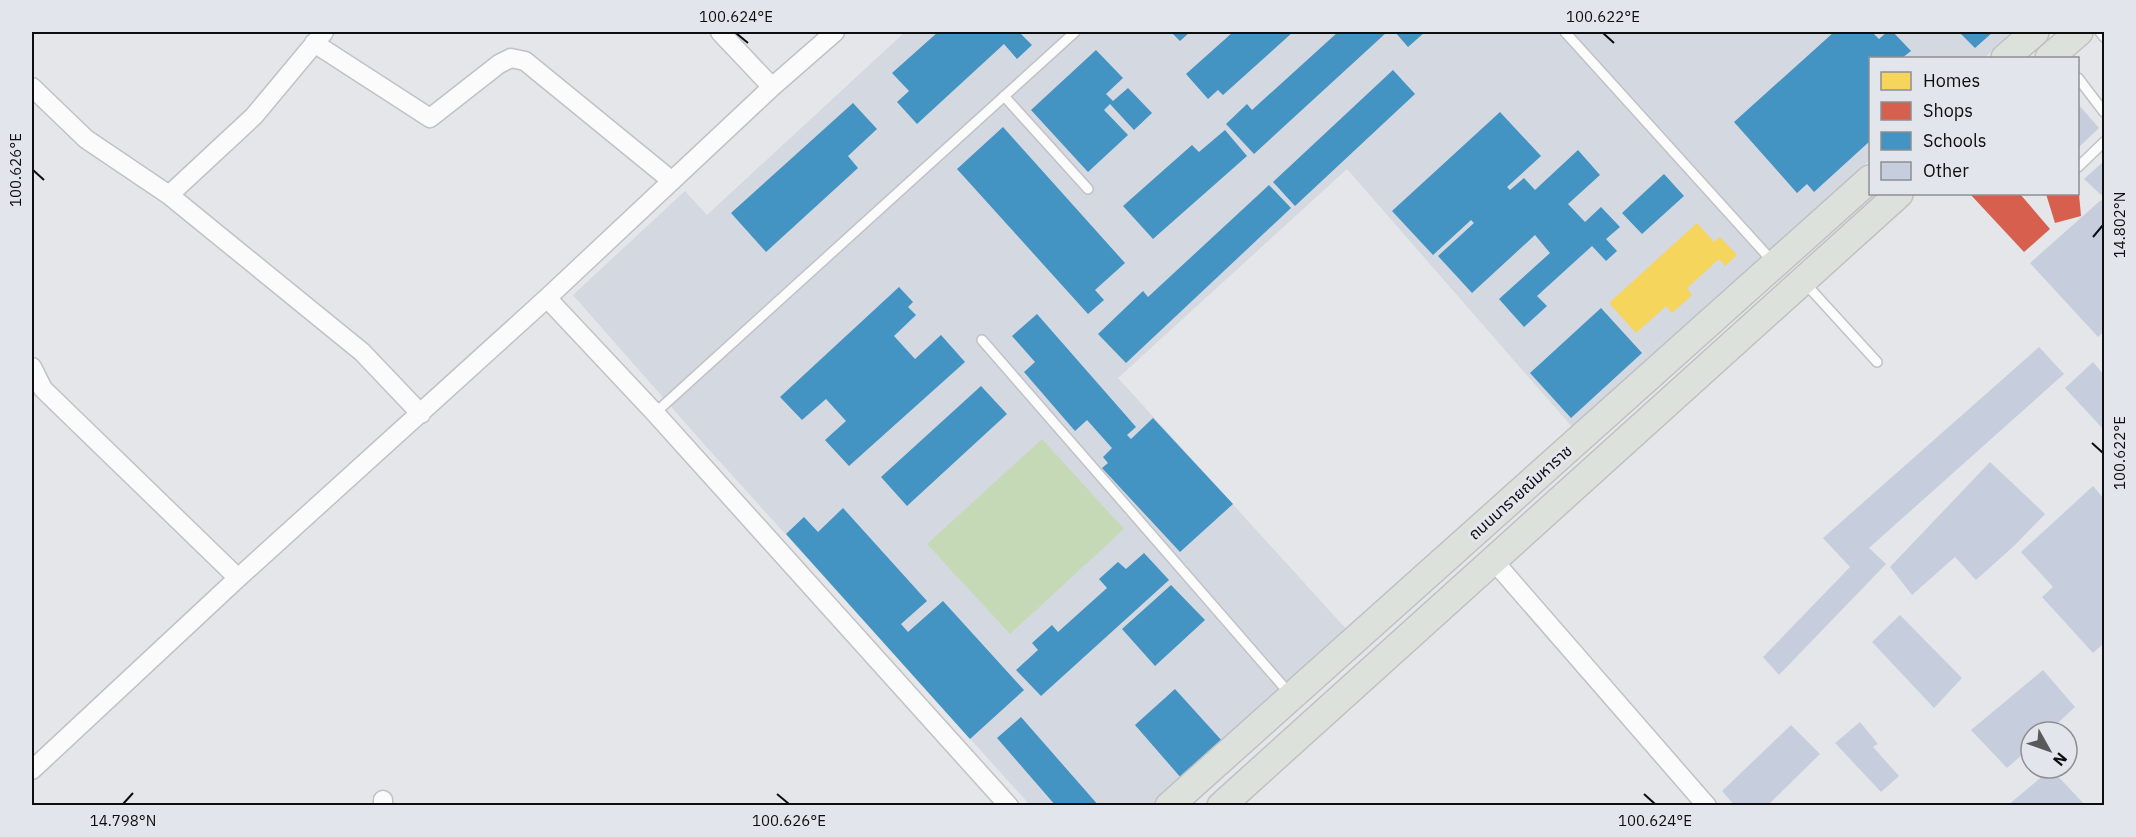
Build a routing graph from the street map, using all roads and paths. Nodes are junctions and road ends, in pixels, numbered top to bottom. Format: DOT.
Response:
graph roads {
  1 [pos="720,32"];
  2 [pos="835,32"];
  3 [pos="1075,32"];
  4 [pos="1563,32"];
  5 [pos="2035,32"];
  6 [pos="2079,32"];
  7 [pos="2100,32"];
  8 [pos="319,37"];
  9 [pos="2104,37"];
  10 [pos="2056,56"];
  11 [pos="2006,57"];
  12 [pos="2079,79"];
  13 [pos="32,87"];
  14 [pos="772,87"];
  15 [pos="1004,96"];
  16 [pos="2104,112"];
  17 [pos="2104,142"];
  18 [pos="2079,166"];
  19 [pos="1869,180"];
  20 [pos="672,181"];
  21 [pos="1088,189"];
  22 [pos="170,195"];
  23 [pos="1898,195"];
  24 [pos="1775,265"];
  25 [pos="1803,280"];
  26 [pos="547,298"];
  27 [pos="982,340"];
  28 [pos="1877,362"];
  29 [pos="32,367"];
  30 [pos="654,413"];
  31 [pos="420,414"];
  32 [pos="1493,560"];
  33 [pos="237,578"];
  34 [pos="1292,696"];
  35 [pos="32,770"];
  36 [pos="1009,806"];
  37 [pos="1169,806"];
  38 [pos="1221,806"];
  39 [pos="1707,806"];
  1 -- 14 [label="street"];
  2 -- 14 [label="street"];
  3 -- 15 [label="lane"];
  4 -- 24 [label="lane"];
  5 -- 11 [label="main road"];
  6 -- 10 [label="main road"];
  7 -- 9 [label="lane"];
  8 -- 20 [label="street"];
  8 -- 22 [label="street"];
  12 -- 16 [label="lane"];
  13 -- 22 [label="street"];
  14 -- 20 [label="street"];
  15 -- 21 [label="lane"];
  15 -- 30 [label="lane"];
  17 -- 18 [label="lane"];
  19 -- 24 [label="main road, ถนนนารายณ์มหาราช"];
  20 -- 26 [label="street"];
  22 -- 31 [label="street"];
  23 -- 25 [label="main road, ถนนนารายณ์มหาราช"];
  24 -- 34 [label="main road, ถนนนารายณ์มหาราช"];
  25 -- 28 [label="lane"];
  25 -- 32 [label="main road, ถนนนารายณ์มหาราช"];
  26 -- 30 [label="street"];
  26 -- 31 [label="street"];
  27 -- 34 [label="lane"];
  29 -- 33 [label="street"];
  30 -- 36 [label="street"];
  31 -- 33 [label="street"];
  32 -- 38 [label="main road, ถนนนารายณ์มหาราช"];
  32 -- 39 [label="street"];
  33 -- 35 [label="street"];
  34 -- 37 [label="main road, ถนนนารายณ์มหาราช"];
}
